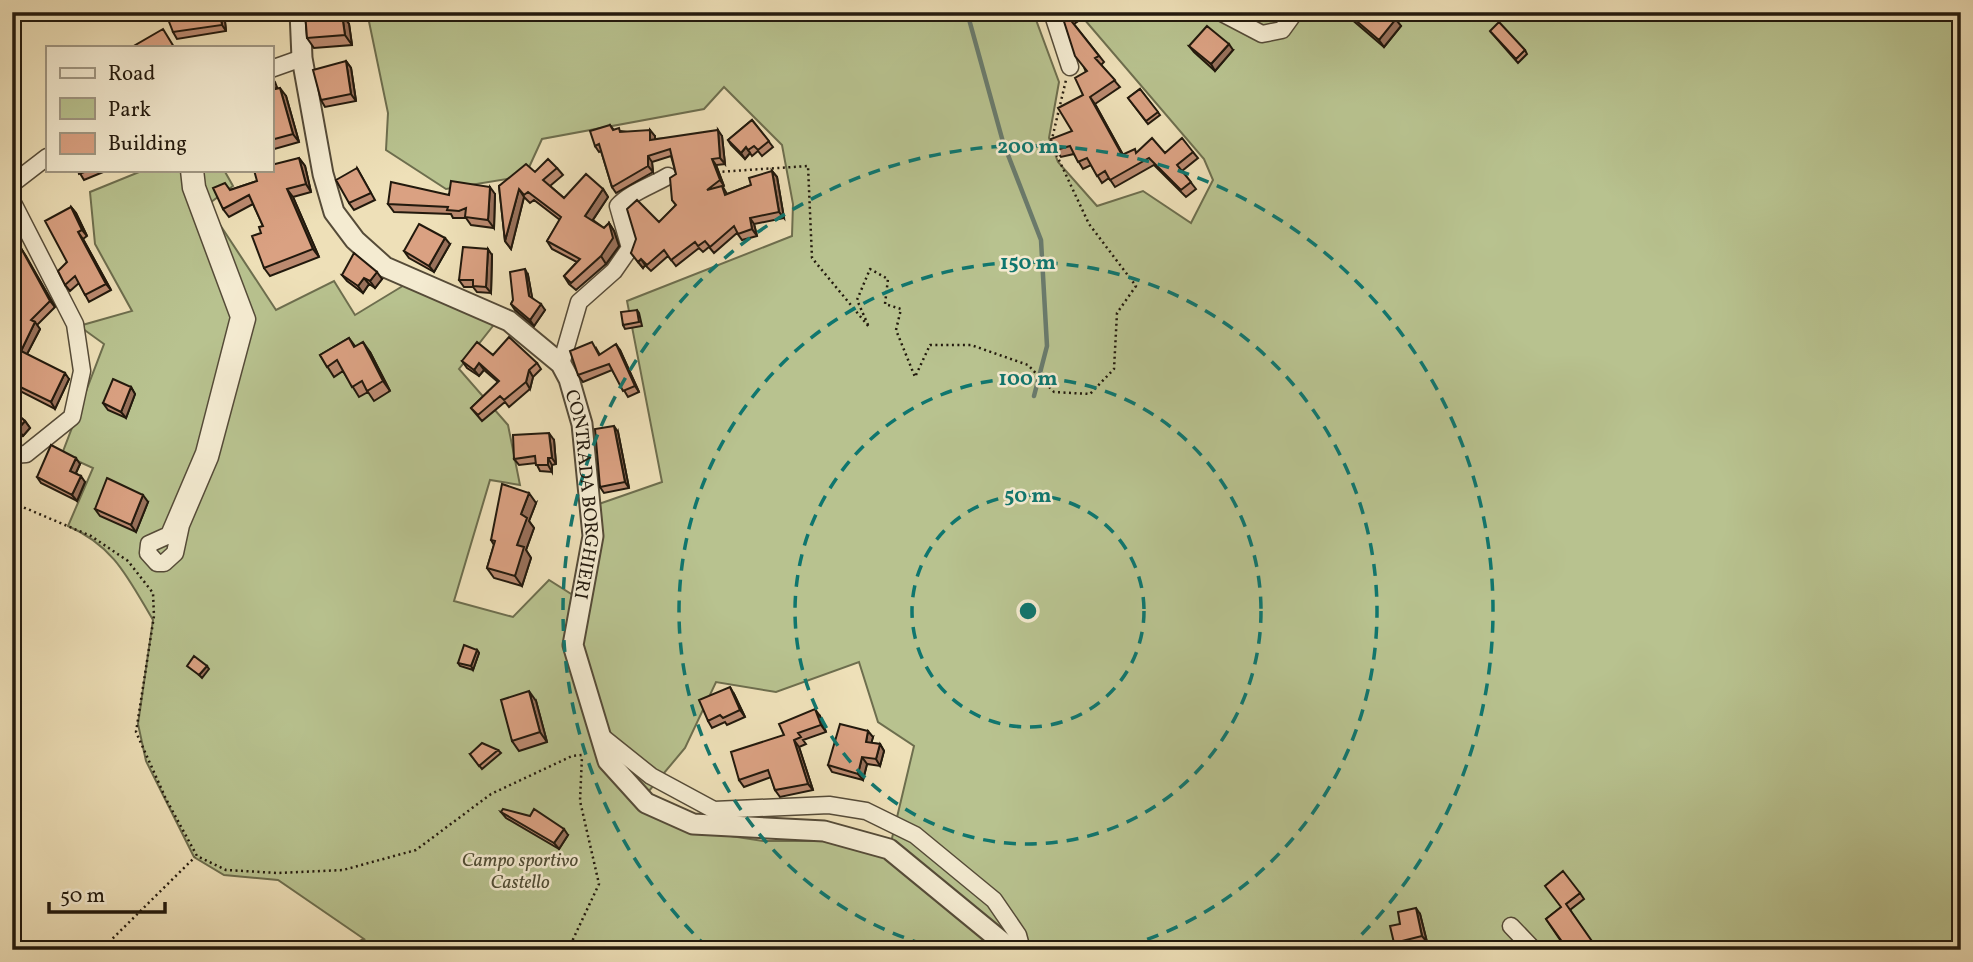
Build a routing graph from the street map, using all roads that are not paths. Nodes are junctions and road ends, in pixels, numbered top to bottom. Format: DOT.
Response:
graph roads {
  1 [pos="300,12"];
  2 [pos="1052,12"];
  3 [pos="1220,12"];
  4 [pos="1295,12"];
  5 [pos="302,58"];
  6 [pos="1070,67"];
  7 [pos="273,68"];
  8 [pos="46,158"];
  9 [pos="189,172"];
  10 [pos="195,172"];
  11 [pos="668,176"];
  12 [pos="12,184"];
  13 [pos="12,201"];
  14 [pos="561,364"];
  15 [pos="12,455"];
  16 [pos="601,736"];
  17 [pos="1511,926"];
  18 [pos="1012,950"];
  19 [pos="1022,950"];
  20 [pos="1534,950"];
  1 -- 5 [label="street, CONTRADA BORGHIERI"];
  2 -- 6 [label="street"];
  3 -- 4 [label="street"];
  5 -- 7 [label="street"];
  5 -- 14 [label="street, CONTRADA BORGHIERI"];
  8 -- 12 [label="street"];
  9 -- 10 [label="street"];
  11 -- 14 [label="street"];
  13 -- 15 [label="street"];
  14 -- 16 [label="street, CONTRADA BORGHIERI"];
  16 -- 18 [label="street, CONTRADA BORGHIERI"];
  16 -- 19 [label="street"];
  17 -- 20 [label="street"];
}
